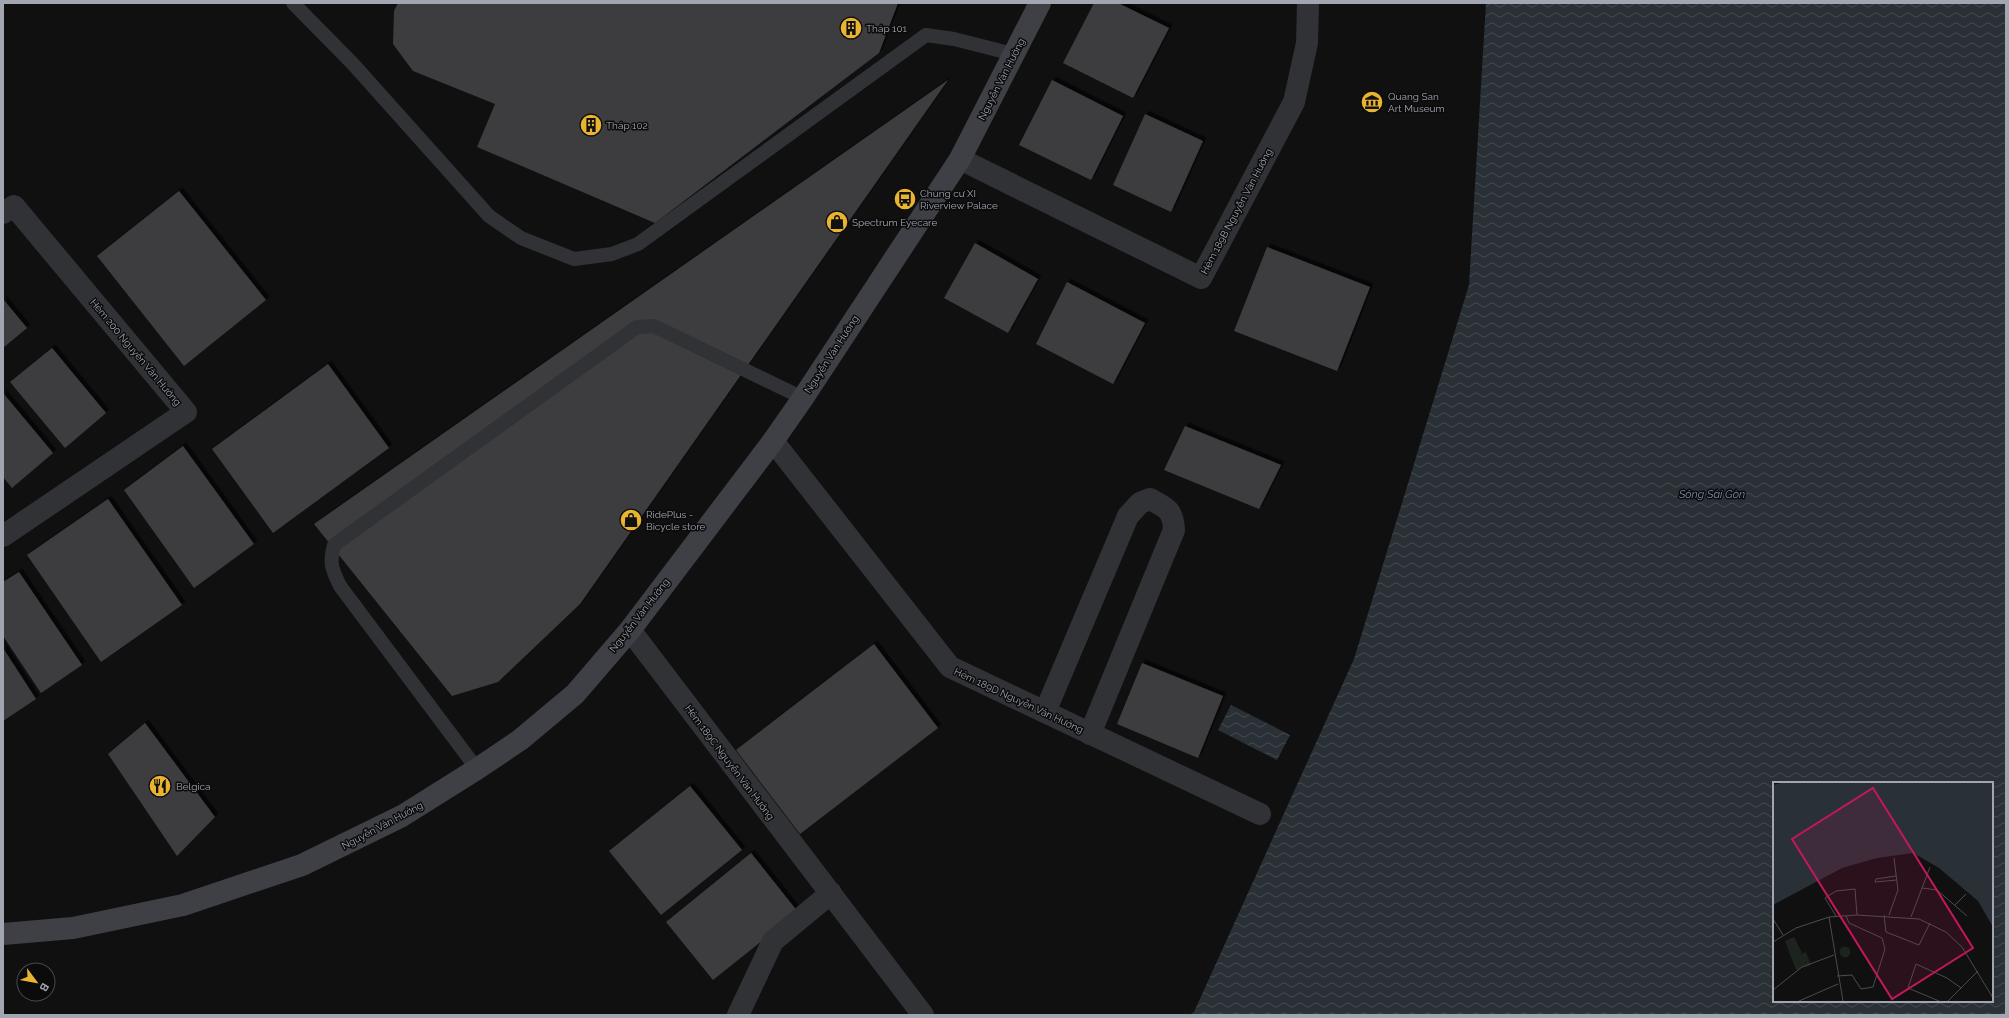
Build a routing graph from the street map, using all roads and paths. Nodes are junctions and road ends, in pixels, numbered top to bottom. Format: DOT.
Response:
graph roads {
  1 [pos="293,3"];
  2 [pos="1040,3"];
  3 [pos="1308,3"];
  4 [pos="1013,54"];
  5 [pos="960,159"];
  6 [pos="3,213"];
  7 [pos="802,398"];
  8 [pos="773,441"];
  9 [pos="3,536"];
  10 [pos="630,630"];
  11 [pos="1045,712"];
  12 [pos="1090,734"];
  13 [pos="478,770"];
  14 [pos="1260,814"];
  15 [pos="830,894"];
  16 [pos="3,934"];
  17 [pos="738,1015"];
  18 [pos="923,1015"];
  1 -- 4 [label="lane"];
  2 -- 4 [label="main road, Nguyễn Văn Hưởng"];
  3 -- 5 [label="street, Hẻm 189B Nguyễn Văn Hưởng"];
  4 -- 5 [label="main road, Nguyễn Văn Hưởng"];
  5 -- 7 [label="main road, Nguyễn Văn Hưởng"];
  6 -- 9 [label="street, Hẻm 200 Nguyễn Văn Hưởng"];
  7 -- 8 [label="main road, Nguyễn Văn Hưởng"];
  7 -- 13 [label="lane"];
  8 -- 10 [label="main road, Nguyễn Văn Hưởng"];
  8 -- 11 [label="street, Hẻm 189D Nguyễn Văn Hưởng"];
  10 -- 13 [label="main road, Nguyễn Văn Hưởng"];
  10 -- 15 [label="street, Hẻm 189C Nguyễn Văn Hưởng"];
  11 -- 12 [label="street, Hẻm 189D Nguyễn Văn Hưởng"];
  11 -- 12 [label="street"];
  12 -- 14 [label="street, Hẻm 189D Nguyễn Văn Hưởng"];
  13 -- 16 [label="main road, Nguyễn Văn Hưởng"];
  15 -- 17 [label="street"];
  15 -- 18 [label="street, Hẻm 189C Nguyễn Văn Hưởng"];
}
